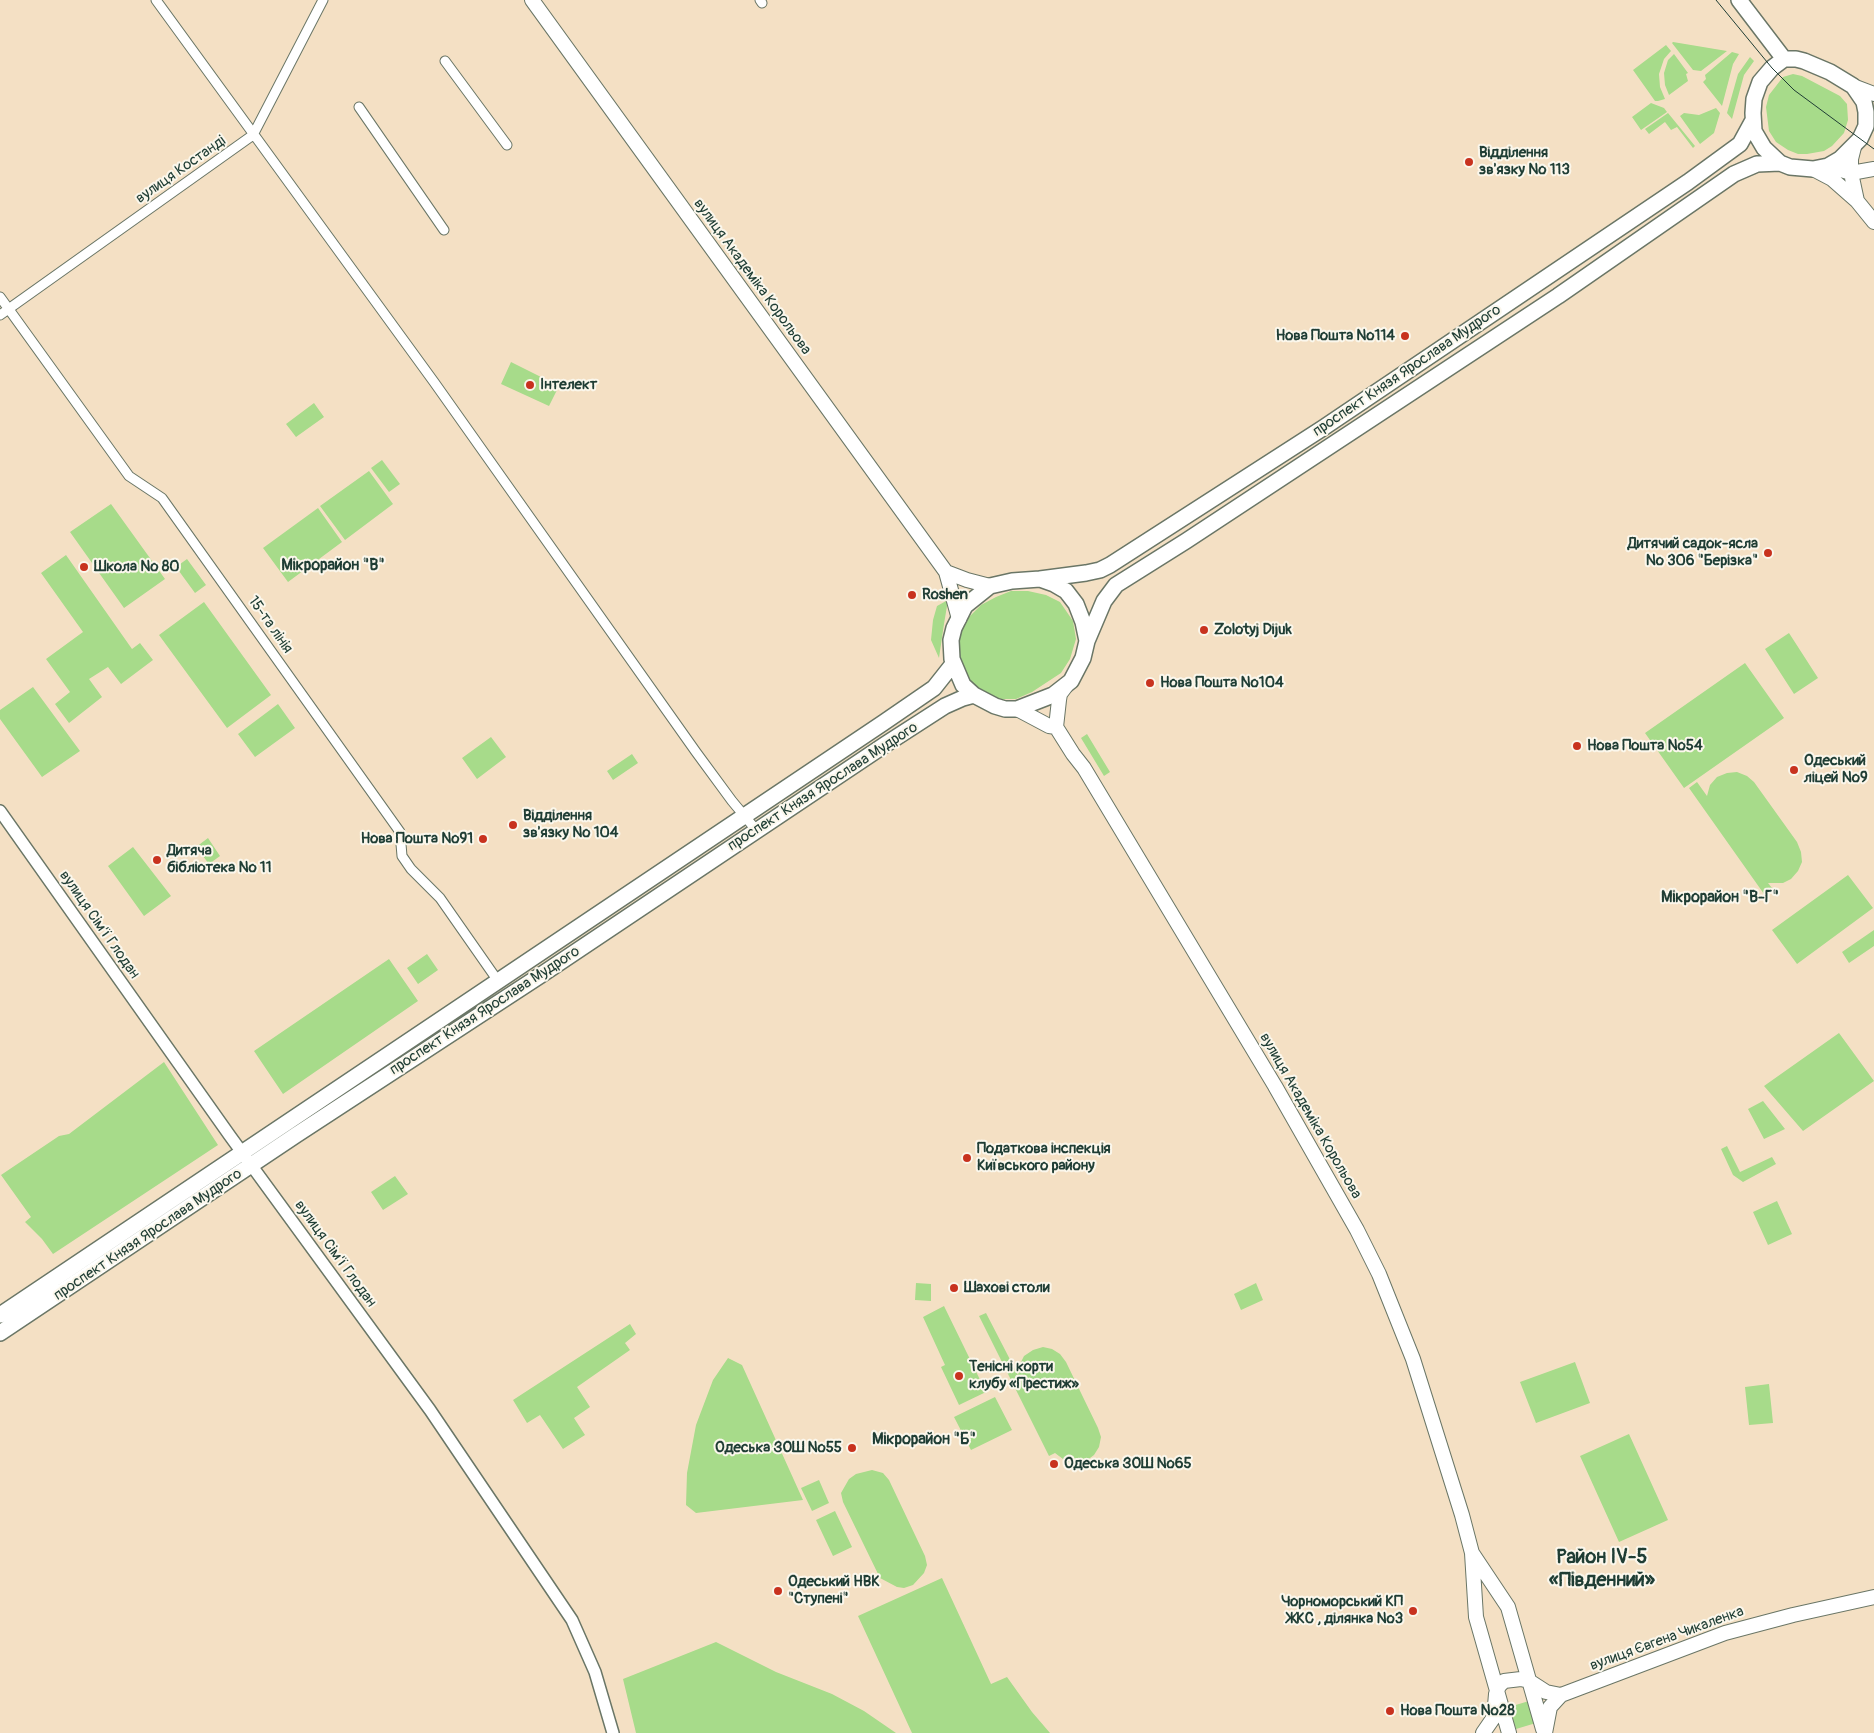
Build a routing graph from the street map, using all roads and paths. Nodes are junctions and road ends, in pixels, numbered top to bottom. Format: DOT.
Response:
graph roads {
  1 [pos="156,0"];
  2 [pos="323,0"];
  3 [pos="532,0"];
  4 [pos="1738,0"];
  5 [pos="1784,59"];
  6 [pos="445,61"];
  7 [pos="1853,86"];
  8 [pos="1874,94"];
  9 [pos="359,107"];
  10 [pos="1752,122"];
  11 [pos="254,135"];
  12 [pos="507,145"];
  13 [pos="1854,147"];
  14 [pos="1780,163"];
  15 [pos="1828,166"];
  16 [pos="1812,169"];
  17 [pos="1874,170"];
  18 [pos="1851,172"];
  19 [pos="1857,201"];
  20 [pos="1874,222"];
  21 [pos="444,230"];
  22 [pos="0,297"];
  23 [pos="9,309"];
  24 [pos="0,315"];
  25 [pos="946,572"];
  26 [pos="1040,579"];
  27 [pos="990,586"];
  28 [pos="959,619"];
  29 [pos="1087,641"];
  30 [pos="953,664"];
  31 [pos="1066,686"];
  32 [pos="974,695"];
  33 [pos="1017,708"];
  34 [pos="1056,727"];
  35 [pos="0,811"];
  36 [pos="744,815"];
  37 [pos="757,830"];
  38 [pos="498,981"];
  39 [pos="508,996"];
  40 [pos="242,1152"];
  41 [pos="252,1166"];
  42 [pos="0,1315"];
  43 [pos="0,1333"];
  44 [pos="1472,1553"];
  45 [pos="1874,1597"];
  46 [pos="1529,1681"];
  47 [pos="1497,1690"];
  48 [pos="1561,1695"];
  49 [pos="613,1733"];
  50 [pos="1482,1733"];
  51 [pos="1509,1733"];
  52 [pos="1545,1733"];
  1 -- 11 [label="street"];
  2 -- 11 [label="street, вулиця Костанді"];
  3 -- 25 [label="main road, вулиця Академіка Корольова"];
  4 -- 5 [label="main road"];
  5 -- 7 [label="main road"];
  5 -- 10 [label="main road"];
  6 -- 12 [label="street"];
  7 -- 8 [label="main road"];
  7 -- 13 [label="main road"];
  9 -- 21 [label="street"];
  10 -- 14 [label="main road"];
  10 -- 26 [label="main road, проспект Князя Ярослава Мудрого"];
  11 -- 23 [label="street, вулиця Костанді"];
  11 -- 36 [label="street"];
  13 -- 15 [label="main road"];
  13 -- 18 [label="main road"];
  14 -- 16 [label="main road"];
  14 -- 29 [label="main road, проспект Князя Ярослава Мудрого"];
  15 -- 16 [label="main road"];
  15 -- 18 [label="main road"];
  16 -- 19 [label="main road"];
  17 -- 18 [label="main road"];
  18 -- 19 [label="main road"];
  19 -- 20 [label="main road"];
  22 -- 23 [label="street, 15-та лінія"];
  23 -- 24 [label="street, вулиця Костанді"];
  23 -- 38 [label="street, 15-та лінія"];
  25 -- 27 [label="main road"];
  25 -- 28 [label="main road, вулиця Академіка Корольова"];
  26 -- 27 [label="main road"];
  26 -- 29 [label="main road"];
  27 -- 28 [label="main road"];
  28 -- 30 [label="main road"];
  29 -- 31 [label="main road"];
  30 -- 32 [label="main road"];
  30 -- 36 [label="main road, проспект Князя Ярослава Мудрого"];
  31 -- 33 [label="main road"];
  31 -- 34 [label="main road"];
  32 -- 33 [label="main road"];
  32 -- 37 [label="main road, проспект Князя Ярослава Мудрого"];
  33 -- 34 [label="main road"];
  34 -- 44 [label="main road, вулиця Академіка Корольова"];
  35 -- 40 [label="street, вулиця Сім'ї Глодан"];
  36 -- 37 [label="street"];
  36 -- 38 [label="main road, проспект Князя Ярослава Мудрого"];
  37 -- 39 [label="main road, проспект Князя Ярослава Мудрого"];
  38 -- 39 [label="main road"];
  38 -- 40 [label="main road, проспект Князя Ярослава Мудрого"];
  39 -- 41 [label="main road, проспект Князя Ярослава Мудрого"];
  40 -- 41 [label="street, вулиця Сім'ї Глодан"];
  40 -- 42 [label="main road, проспект Князя Ярослава Мудрого"];
  41 -- 43 [label="main road, проспект Князя Ярослава Мудрого"];
  41 -- 49 [label="street, вулиця Сім'ї Глодан"];
  44 -- 46 [label="main road, вулиця Академіка Корольова"];
  44 -- 47 [label="main road, вулиця Академіка Корольова"];
  45 -- 48 [label="main road, вулиця Євгена Чикаленка"];
  46 -- 47 [label="main road"];
  46 -- 48 [label="main road"];
  46 -- 52 [label="main road, вулиця Академіка Корольова"];
  47 -- 50 [label="main road"];
  47 -- 51 [label="main road, вулиця Академіка Корольова"];
  48 -- 52 [label="main road"];
}
